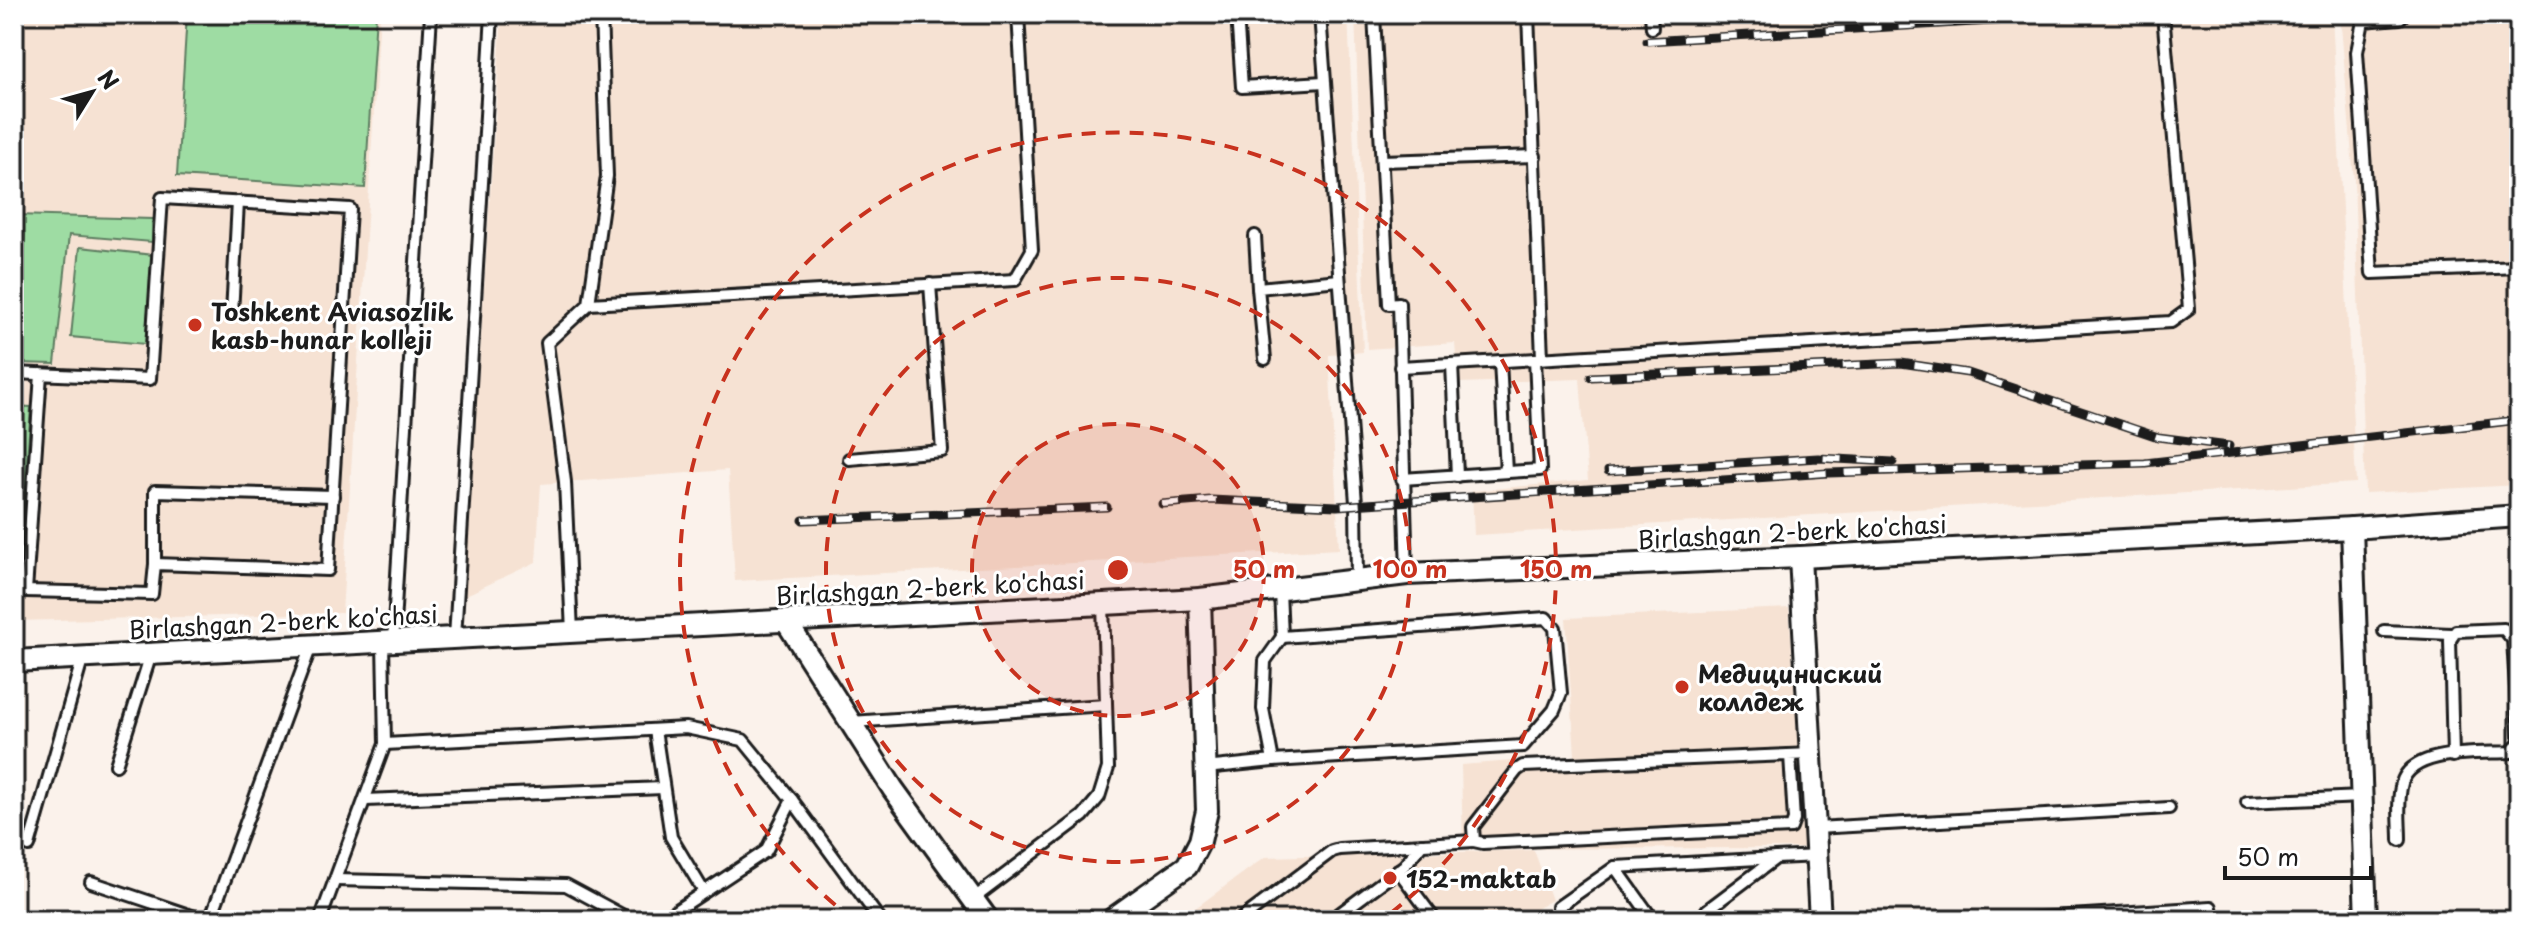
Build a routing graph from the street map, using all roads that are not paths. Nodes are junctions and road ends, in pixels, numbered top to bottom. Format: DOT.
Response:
graph roads {
  1 [pos="431,14"];
  2 [pos="492,14"];
  3 [pos="601,14"];
  4 [pos="1018,14"];
  5 [pos="1237,14"];
  6 [pos="1320,14"];
  7 [pos="1374,14"];
  8 [pos="1528,14"];
  9 [pos="1651,14"];
  10 [pos="2163,14"];
  11 [pos="2404,14"];
  12 [pos="1652,28"];
  13 [pos="1324,82"];
  14 [pos="1535,156"];
  15 [pos="1382,161"];
  16 [pos="238,202"];
  17 [pos="1255,236"];
  18 [pos="2519,267"];
  19 [pos="1339,280"];
  20 [pos="930,284"];
  21 [pos="1258,288"];
  22 [pos="589,304"];
  23 [pos="232,314"];
  24 [pos="1265,359"];
  25 [pos="1538,359"];
  26 [pos="1500,361"];
  27 [pos="1452,364"];
  28 [pos="1400,367"];
  29 [pos="14,373"];
  30 [pos="41,374"];
  31 [pos="849,459"];
  32 [pos="1506,472"];
  33 [pos="1457,476"];
  34 [pos="1402,479"];
  35 [pos="333,496"];
  36 [pos="2519,516"];
  37 [pos="2352,528"];
  38 [pos="1800,557"];
  39 [pos="155,564"];
  40 [pos="1407,574"];
  41 [pos="1357,581"];
  42 [pos="1280,590"];
  43 [pos="1200,599"];
  44 [pos="1103,604"];
  45 [pos="786,621"];
  46 [pos="2384,631"];
  47 [pos="572,632"];
  48 [pos="2451,634"];
  49 [pos="1282,637"];
  50 [pos="455,638"];
  51 [pos="388,642"];
  52 [pos="311,646"];
  53 [pos="151,654"];
  54 [pos="83,657"];
  55 [pos="14,661"];
  56 [pos="1106,705"];
  57 [pos="851,722"];
  58 [pos="655,730"];
  59 [pos="2519,736"];
  60 [pos="385,744"];
  61 [pos="2519,744"];
  62 [pos="1812,754"];
  63 [pos="1790,755"];
  64 [pos="2453,756"];
  65 [pos="1273,761"];
  66 [pos="116,765"];
  67 [pos="1205,768"];
  68 [pos="663,788"];
  69 [pos="2362,797"];
  70 [pos="366,800"];
  71 [pos="792,800"];
  72 [pos="2247,802"];
  73 [pos="2169,808"];
  74 [pos="1816,828"];
  75 [pos="2400,840"];
  76 [pos="1474,841"];
  77 [pos="1422,844"];
  78 [pos="29,846"];
  79 [pos="1818,856"];
  80 [pos="1776,858"];
  81 [pos="1615,867"];
  82 [pos="1398,870"];
  83 [pos="335,880"];
  84 [pos="91,882"];
  85 [pos="704,892"];
  86 [pos="973,899"];
  87 [pos="667,918"];
  88 [pos="207,920"];
  89 [pos="320,920"];
  90 [pos="631,920"];
  91 [pos="880,920"];
  92 [pos="988,920"];
  93 [pos="1111,920"];
  94 [pos="1240,920"];
  95 [pos="1331,920"];
  96 [pos="1435,920"];
  97 [pos="1559,920"];
  98 [pos="1653,920"];
  99 [pos="1700,920"];
  100 [pos="1820,920"];
  101 [pos="2007,920"];
  102 [pos="2212,920"];
  103 [pos="2366,920"];
  1 -- 51 [label="lane"];
  2 -- 50 [label="lane"];
  3 -- 22 [label="lane"];
  4 -- 20 [label="lane"];
  5 -- 13 [label="lane"];
  6 -- 13 [label="lane"];
  7 -- 15 [label="lane"];
  8 -- 14 [label="lane"];
  9 -- 12 [label="lane"];
  10 -- 25 [label="lane"];
  11 -- 18 [label="lane"];
  13 -- 19 [label="lane"];
  14 -- 15 [label="lane"];
  14 -- 25 [label="lane"];
  15 -- 28 [label="lane"];
  16 -- 23 [label="lane"];
  16 -- 30 [label="lane"];
  16 -- 35 [label="lane"];
  17 -- 21 [label="lane"];
  19 -- 21 [label="lane"];
  19 -- 41 [label="lane"];
  20 -- 22 [label="lane"];
  20 -- 31 [label="lane"];
  21 -- 24 [label="lane"];
  22 -- 47 [label="lane"];
  25 -- 26 [label="lane"];
  25 -- 32 [label="lane"];
  26 -- 27 [label="lane"];
  26 -- 32 [label="lane"];
  27 -- 28 [label="lane"];
  27 -- 33 [label="lane"];
  28 -- 34 [label="lane"];
  29 -- 30 [label="lane"];
  30 -- 39 [label="lane"];
  32 -- 33 [label="lane"];
  33 -- 34 [label="lane"];
  34 -- 40 [label="lane"];
  35 -- 39 [label="lane"];
  35 -- 39 [label="lane"];
  36 -- 37 [label="street, Birlashgan 2-berk ko'chasi"];
  37 -- 38 [label="street, Birlashgan 2-berk ko'chasi"];
  37 -- 69 [label="street"];
  38 -- 40 [label="street, Birlashgan 2-berk ko'chasi"];
  38 -- 62 [label="street"];
  40 -- 41 [label="street, Birlashgan 2-berk ko'chasi"];
  41 -- 42 [label="street, Birlashgan 2-berk ko'chasi"];
  42 -- 43 [label="street, Birlashgan 2-berk ko'chasi"];
  42 -- 49 [label="lane"];
  43 -- 44 [label="street, Birlashgan 2-berk ko'chasi"];
  43 -- 67 [label="street"];
  44 -- 45 [label="street, Birlashgan 2-berk ko'chasi"];
  44 -- 56 [label="lane"];
  45 -- 47 [label="street, Birlashgan 2-berk ko'chasi"];
  45 -- 57 [label="street"];
  46 -- 48 [label="lane"];
  47 -- 50 [label="street, Birlashgan 2-berk ko'chasi"];
  48 -- 59 [label="lane"];
  48 -- 64 [label="lane"];
  49 -- 65 [label="lane"];
  49 -- 65 [label="lane"];
  50 -- 51 [label="street, Birlashgan 2-berk ko'chasi"];
  51 -- 52 [label="street, Birlashgan 2-berk ko'chasi"];
  51 -- 60 [label="lane"];
  52 -- 53 [label="street, Birlashgan 2-berk ko'chasi"];
  52 -- 88 [label="lane"];
  53 -- 54 [label="street, Birlashgan 2-berk ko'chasi"];
  53 -- 66 [label="lane"];
  54 -- 55 [label="street, Birlashgan 2-berk ko'chasi"];
  54 -- 78 [label="lane"];
  56 -- 57 [label="lane"];
  56 -- 86 [label="lane"];
  57 -- 86 [label="street"];
  58 -- 60 [label="lane"];
  58 -- 68 [label="lane"];
  58 -- 71 [label="lane"];
  60 -- 70 [label="lane"];
  61 -- 64 [label="lane"];
  62 -- 63 [label="lane"];
  62 -- 74 [label="street"];
  63 -- 76 [label="lane"];
  63 -- 76 [label="lane"];
  64 -- 75 [label="lane"];
  65 -- 67 [label="lane"];
  67 -- 93 [label="street"];
  68 -- 70 [label="lane"];
  68 -- 85 [label="lane"];
  69 -- 72 [label="lane"];
  69 -- 103 [label="street"];
  70 -- 83 [label="lane"];
  71 -- 85 [label="lane"];
  71 -- 91 [label="lane"];
  73 -- 74 [label="lane"];
  74 -- 79 [label="street"];
  76 -- 77 [label="lane"];
  77 -- 82 [label="lane"];
  77 -- 94 [label="lane"];
  79 -- 80 [label="lane"];
  79 -- 100 [label="street"];
  80 -- 81 [label="lane"];
  80 -- 99 [label="lane"];
  81 -- 97 [label="lane"];
  81 -- 98 [label="lane"];
  82 -- 95 [label="lane"];
  82 -- 96 [label="lane"];
  83 -- 89 [label="lane"];
  83 -- 90 [label="lane"];
  84 -- 88 [label="lane"];
  85 -- 87 [label="lane"];
  86 -- 92 [label="street"];
  101 -- 102 [label="lane"];
}
